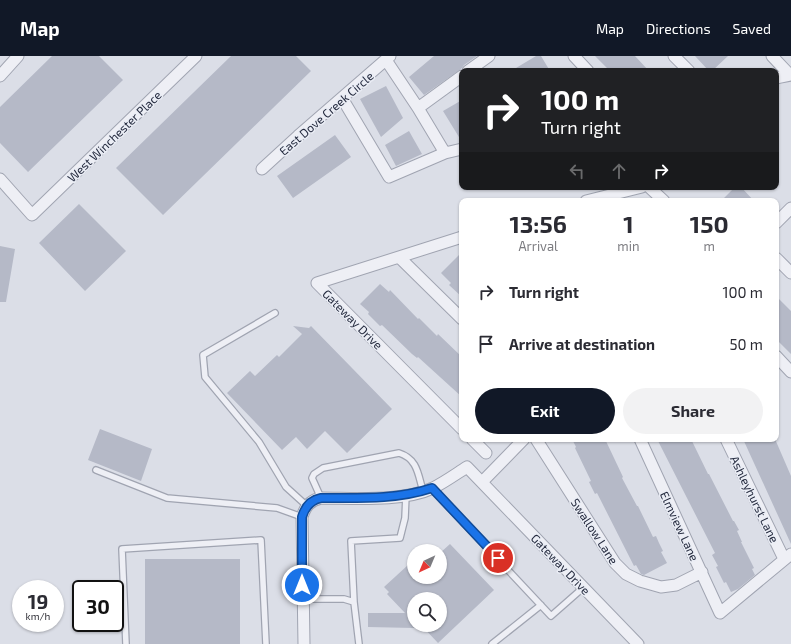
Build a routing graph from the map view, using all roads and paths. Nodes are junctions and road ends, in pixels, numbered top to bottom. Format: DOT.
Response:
graph roads {
  1 [pos="18,56"];
  2 [pos="196,56"];
  3 [pos="489,56"];
  4 [pos="574,56"];
  5 [pos="674,56"];
  6 [pos="772,56"];
  7 [pos="388,58"];
  8 [pos="472,68"];
  9 [pos="585,68"];
  10 [pos="686,68"];
  11 [pos="790,75"];
  12 [pos="0,76"];
  13 [pos="779,77"];
  14 [pos="459,78"];
  15 [pos="342,98"];
  16 [pos="418,108"];
  17 [pos="459,150"];
  18 [pos="445,153"];
  19 [pos="262,169"];
  20 [pos="0,180"];
  21 [pos="630,190"];
  22 [pos="653,190"];
  23 [pos="598,198"];
  24 [pos="661,198"];
  25 [pos="791,208"];
  26 [pos="779,220"];
  27 [pos="459,238"];
  28 [pos="399,257"];
  29 [pos="779,261"];
  30 [pos="791,273"];
  31 [pos="275,313"];
  32 [pos="459,316"];
  33 [pos="779,359"];
  34 [pos="791,372"];
  35 [pos="459,425"];
  36 [pos="475,442"];
  37 [pos="521,442"];
  38 [pos="538,442"];
  39 [pos="641,442"];
  40 [pos="728,442"];
  41 [pos="486,453"];
  42 [pos="96,470"];
  43 [pos="482,482"];
  44 [pos="428,490"];
  45 [pos="406,495"];
  46 [pos="321,498"];
  47 [pos="307,506"];
  48 [pos="302,517"];
  49 [pos="788,557"];
  50 [pos="702,572"];
  51 [pos="584,587"];
  52 [pos="302,599"];
  53 [pos="354,602"];
  54 [pos="541,605"];
  55 [pos="126,644"];
  56 [pos="266,644"];
  57 [pos="304,644"];
  58 [pos="359,644"];
  59 [pos="492,644"];
  60 [pos="638,644"];
  1 -- 12 [label="street"];
  2 -- 20 [label="street, West Winchester Place"];
  3 -- 8 [label="street"];
  4 -- 9 [label="street"];
  5 -- 10 [label="street"];
  6 -- 11 [label="street"];
  7 -- 15 [label="street, East Dove Creek Circle"];
  7 -- 16 [label="street"];
  11 -- 13 [label="street"];
  14 -- 16 [label="street"];
  15 -- 18 [label="street"];
  15 -- 19 [label="street, East Dove Creek Circle"];
  16 -- 18 [label="street"];
  17 -- 18 [label="street"];
  21 -- 23 [label="street"];
  22 -- 24 [label="street"];
  25 -- 26 [label="street"];
  27 -- 28 [label="street, Gateway Drive"];
  28 -- 32 [label="street"];
  28 -- 35 [label="street, Gateway Drive"];
  29 -- 30 [label="street"];
  31 -- 47 [label="lane"];
  33 -- 34 [label="street"];
  36 -- 41 [label="street"];
  37 -- 43 [label="street"];
  38 -- 50 [label="street, Swallow Lane"];
  39 -- 50 [label="street, Elmview Lane"];
  40 -- 49 [label="street, Ashleyhurst Lane"];
  42 -- 48 [label="lane"];
  43 -- 44 [label="street, Gateway Drive"];
  43 -- 51 [label="street, Gateway Drive"];
  44 -- 45 [label="street"];
  44 -- 46 [label="lane"];
  44 -- 54 [label="lane"];
  45 -- 46 [label="street"];
  45 -- 53 [label="lane"];
  46 -- 47 [label="street"];
  47 -- 48 [label="street"];
  48 -- 52 [label="street"];
  49 -- 50 [label="street, Elmview Lane"];
  51 -- 54 [label="lane"];
  51 -- 60 [label="street, Gateway Drive"];
  52 -- 53 [label="lane"];
  52 -- 57 [label="street"];
  53 -- 58 [label="lane"];
  54 -- 59 [label="lane"];
  55 -- 56 [label="lane"];
}
